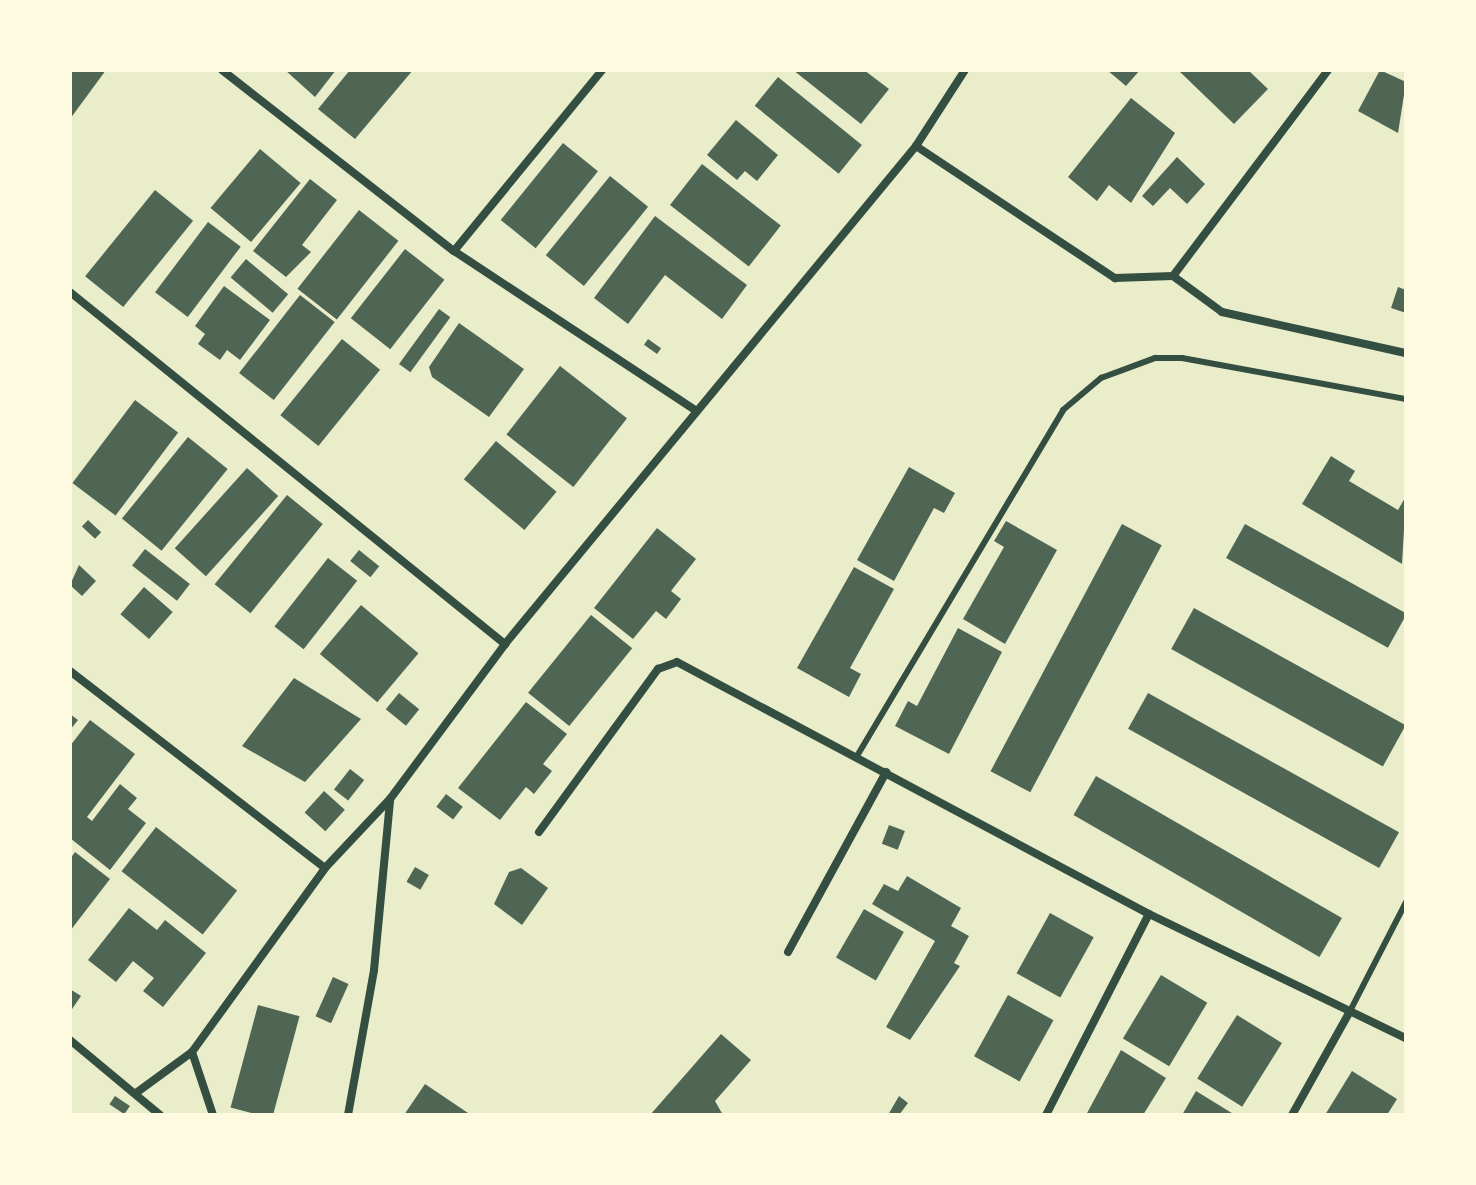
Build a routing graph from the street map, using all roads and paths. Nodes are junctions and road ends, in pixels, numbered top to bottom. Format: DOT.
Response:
graph roads {
  1 [pos="602,70"];
  2 [pos="965,70"];
  3 [pos="1328,70"];
  4 [pos="229,72"];
  5 [pos="916,146"];
  6 [pos="454,251"];
  7 [pos="1173,276"];
  8 [pos="70,292"];
  9 [pos="1406,353"];
  10 [pos="1406,399"];
  11 [pos="695,410"];
  12 [pos="505,644"];
  13 [pos="70,671"];
  14 [pos="857,756"];
  15 [pos="886,772"];
  16 [pos="390,799"];
  17 [pos="539,832"];
  18 [pos="325,868"];
  19 [pos="1406,902"];
  20 [pos="1149,914"];
  21 [pos="788,952"];
  22 [pos="1349,1013"];
  23 [pos="1406,1038"];
  24 [pos="70,1040"];
  25 [pos="192,1052"];
  26 [pos="136,1093"];
  27 [pos="160,1115"];
  28 [pos="213,1115"];
  29 [pos="348,1115"];
  30 [pos="1046,1115"];
  31 [pos="1292,1115"];
  1 -- 6 [label="street"];
  2 -- 5 [label="street"];
  3 -- 7 [label="street"];
  4 -- 6 [label="street"];
  5 -- 7 [label="street"];
  5 -- 11 [label="street"];
  6 -- 11 [label="street"];
  7 -- 9 [label="street"];
  8 -- 12 [label="street"];
  10 -- 14 [label="lane"];
  11 -- 12 [label="street"];
  12 -- 16 [label="street"];
  13 -- 18 [label="street"];
  14 -- 15 [label="street"];
  14 -- 17 [label="street"];
  15 -- 20 [label="street"];
  15 -- 21 [label="street"];
  16 -- 18 [label="street"];
  16 -- 29 [label="street"];
  18 -- 25 [label="street"];
  19 -- 22 [label="lane"];
  20 -- 22 [label="street"];
  20 -- 30 [label="street"];
  22 -- 23 [label="street"];
  22 -- 31 [label="street"];
  24 -- 26 [label="street"];
  25 -- 26 [label="street"];
  25 -- 28 [label="street"];
  26 -- 27 [label="street"];
}
